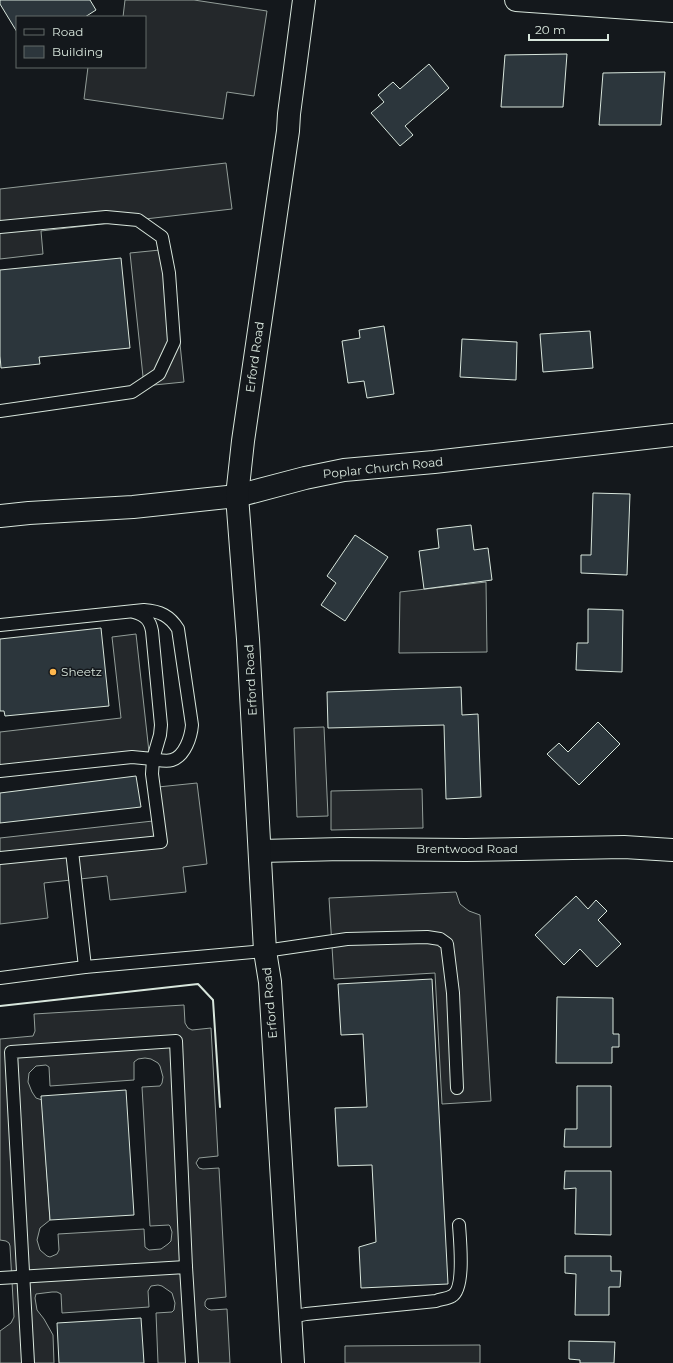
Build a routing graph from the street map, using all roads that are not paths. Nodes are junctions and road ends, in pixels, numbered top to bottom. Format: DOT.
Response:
graph roads {
  1 [pos="304,0"];
  2 [pos="516,0"];
  3 [pos="673,11"];
  4 [pos="0,227"];
  5 [pos="0,411"];
  6 [pos="673,435"];
  7 [pos="237,496"];
  8 [pos="0,516"];
  9 [pos="131,612"];
  10 [pos="0,626"];
  11 [pos="153,759"];
  12 [pos="0,771"];
  13 [pos="673,850"];
  14 [pos="72,851"];
  15 [pos="261,851"];
  16 [pos="0,858"];
  17 [pos="265,951"];
  18 [pos="85,967"];
  19 [pos="0,978"];
  20 [pos="457,1088"];
  21 [pos="459,1225"];
  22 [pos="186,1266"];
  23 [pos="23,1277"];
  24 [pos="0,1278"];
  25 [pos="291,1317"];
  26 [pos="28,1363"];
  27 [pos="192,1363"];
  28 [pos="293,1363"];
  1 -- 7 [label="street, Erford Road"];
  2 -- 3 [label="street"];
  4 -- 5 [label="lane"];
  6 -- 7 [label="street, Poplar Church Road"];
  7 -- 8 [label="street, Poplar Church Road"];
  7 -- 15 [label="street, Erford Road"];
  9 -- 10 [label="lane"];
  9 -- 11 [label="lane"];
  9 -- 11 [label="lane"];
  11 -- 12 [label="lane"];
  11 -- 14 [label="lane"];
  13 -- 15 [label="street, Brentwood Road"];
  14 -- 16 [label="lane"];
  14 -- 18 [label="lane"];
  15 -- 17 [label="street, Erford Road"];
  17 -- 18 [label="lane"];
  17 -- 20 [label="lane"];
  17 -- 25 [label="street, Erford Road"];
  18 -- 19 [label="lane"];
  21 -- 25 [label="lane"];
  22 -- 23 [label="lane"];
  22 -- 23 [label="lane"];
  22 -- 27 [label="lane"];
  23 -- 24 [label="lane"];
  23 -- 26 [label="lane"];
  25 -- 28 [label="street, Erford Road"];
}
